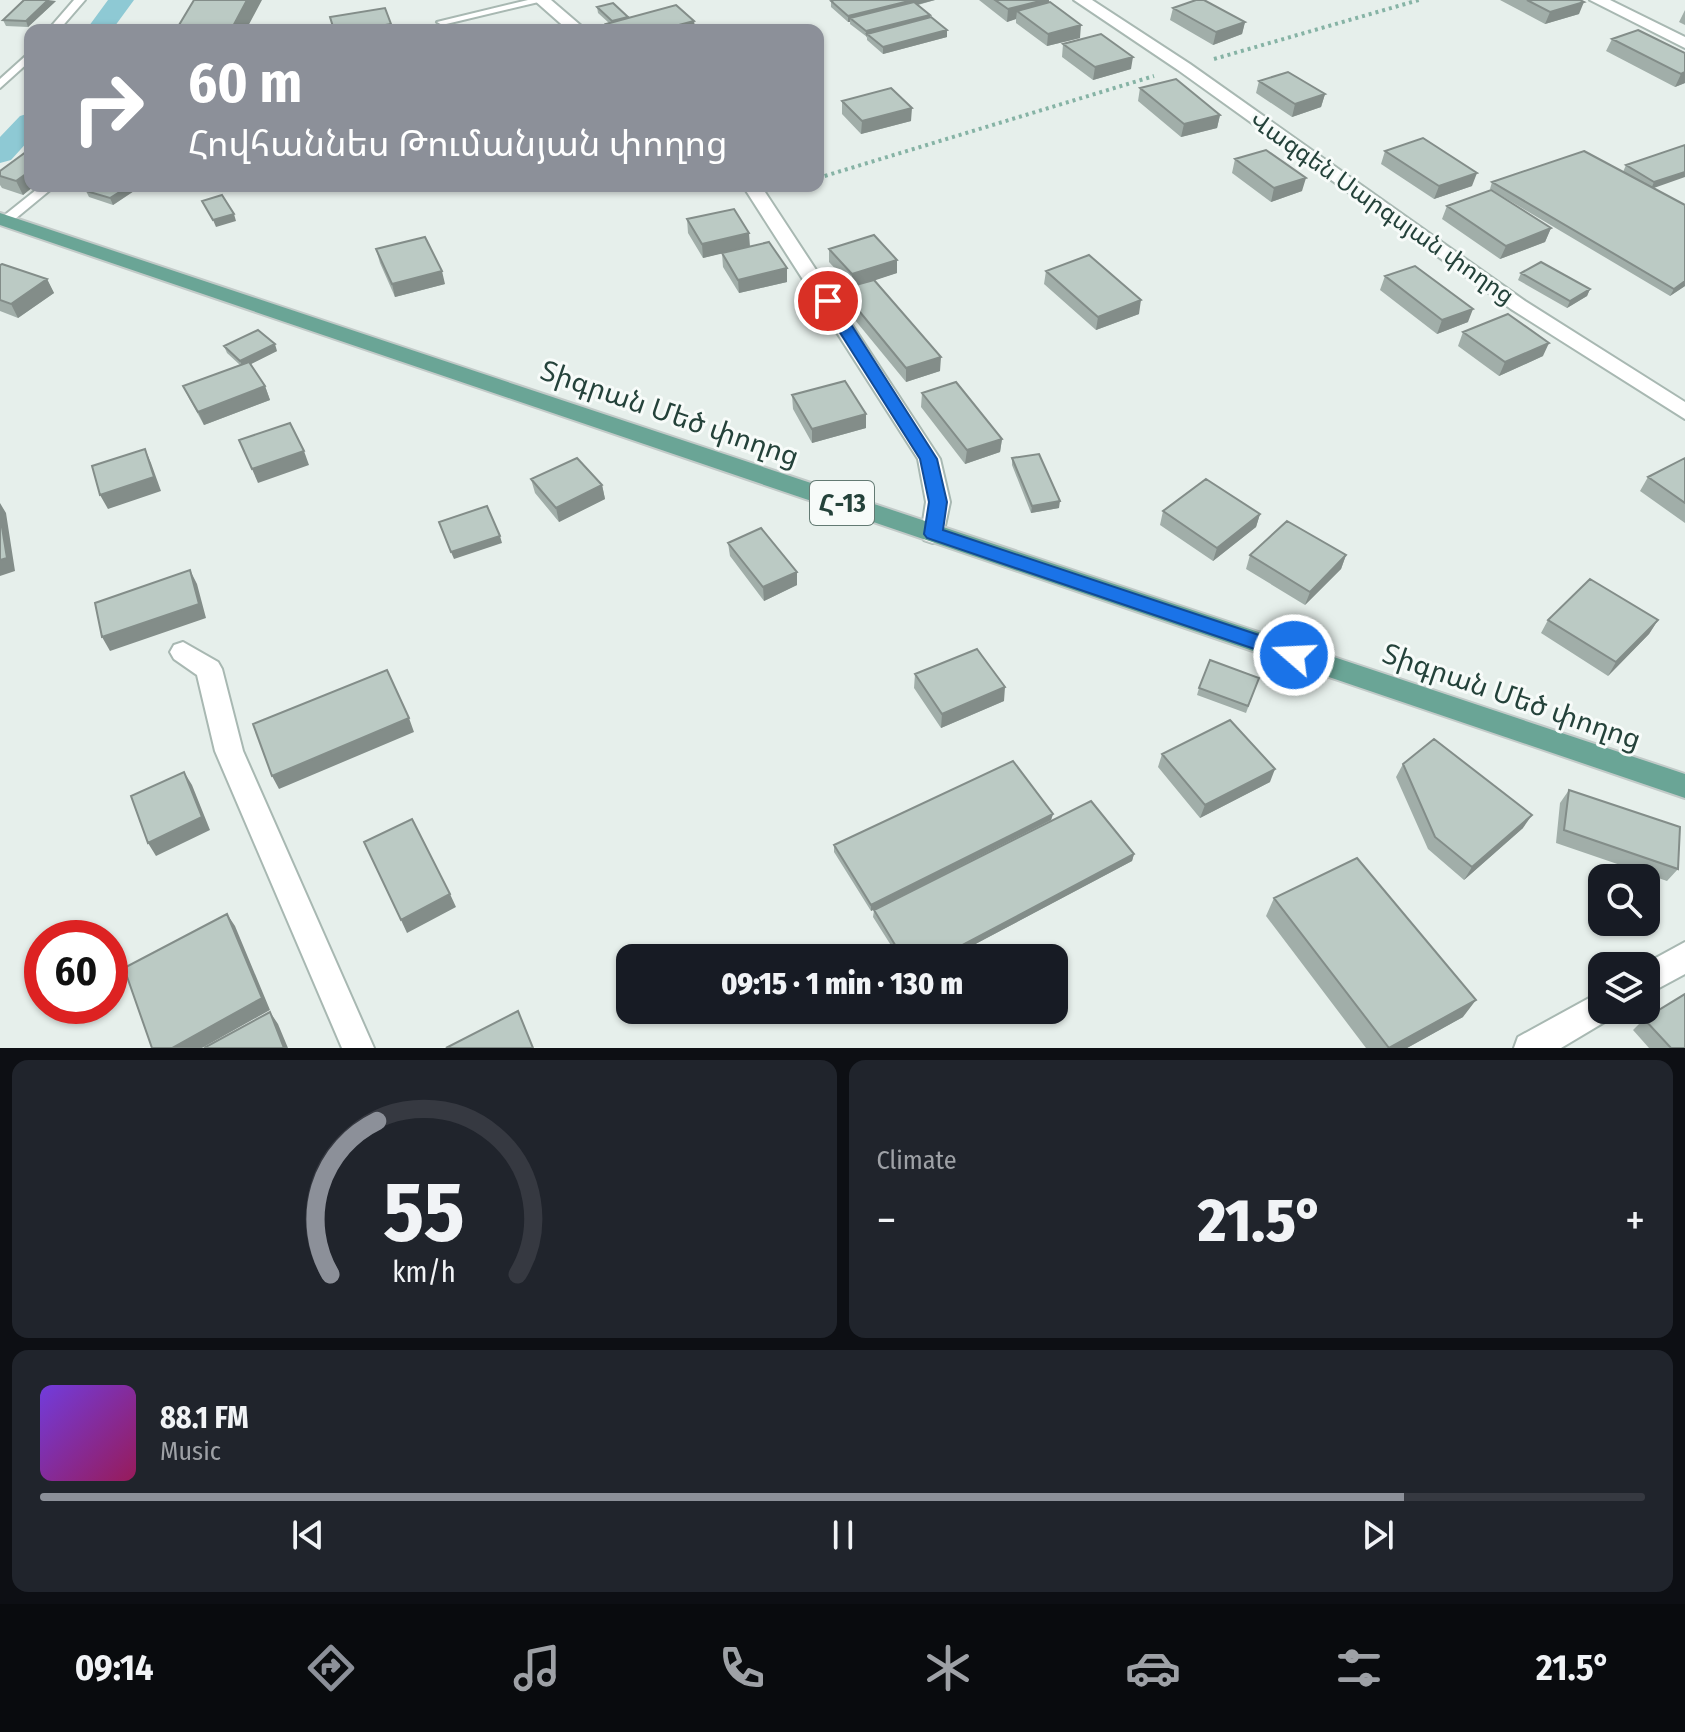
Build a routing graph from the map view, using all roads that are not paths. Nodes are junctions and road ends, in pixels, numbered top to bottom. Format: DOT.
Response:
graph roads {
  1 [pos="80,0"];
  2 [pos="542,0"];
  3 [pos="1082,0"];
  4 [pos="1598,0"];
  5 [pos="442,22"];
  6 [pos="58,24"];
  7 [pos="571,24"];
  8 [pos="1685,43"];
  9 [pos="24,61"];
  10 [pos="0,85"];
  11 [pos="41,192"];
  12 [pos="756,192"];
  13 [pos="3,220"];
  14 [pos="1685,412"];
  15 [pos="933,534"];
  16 [pos="183,652"];
  17 [pos="1685,786"];
  18 [pos="1685,957"];
  19 [pos="1660,972"];
  20 [pos="1588,1014"];
  21 [pos="358,1048"];
  22 [pos="1530,1048"];
  1 -- 6 [label="lane"];
  2 -- 5 [label="lane"];
  2 -- 7 [label="street"];
  3 -- 14 [label="street, Վազգեն Սարգսյան փողոց"];
  4 -- 8 [label="street"];
  9 -- 10 [label="lane"];
  11 -- 13 [label="lane"];
  12 -- 15 [label="street"];
  13 -- 15 [label="main road, Տիգրան Մեծ փողոց / Հ-13"];
  15 -- 17 [label="main road, Տիգրան Մեծ փողոց / Հ-13"];
  16 -- 21 [label="street"];
  18 -- 19 [label="street"];
  20 -- 22 [label="street"];
}
